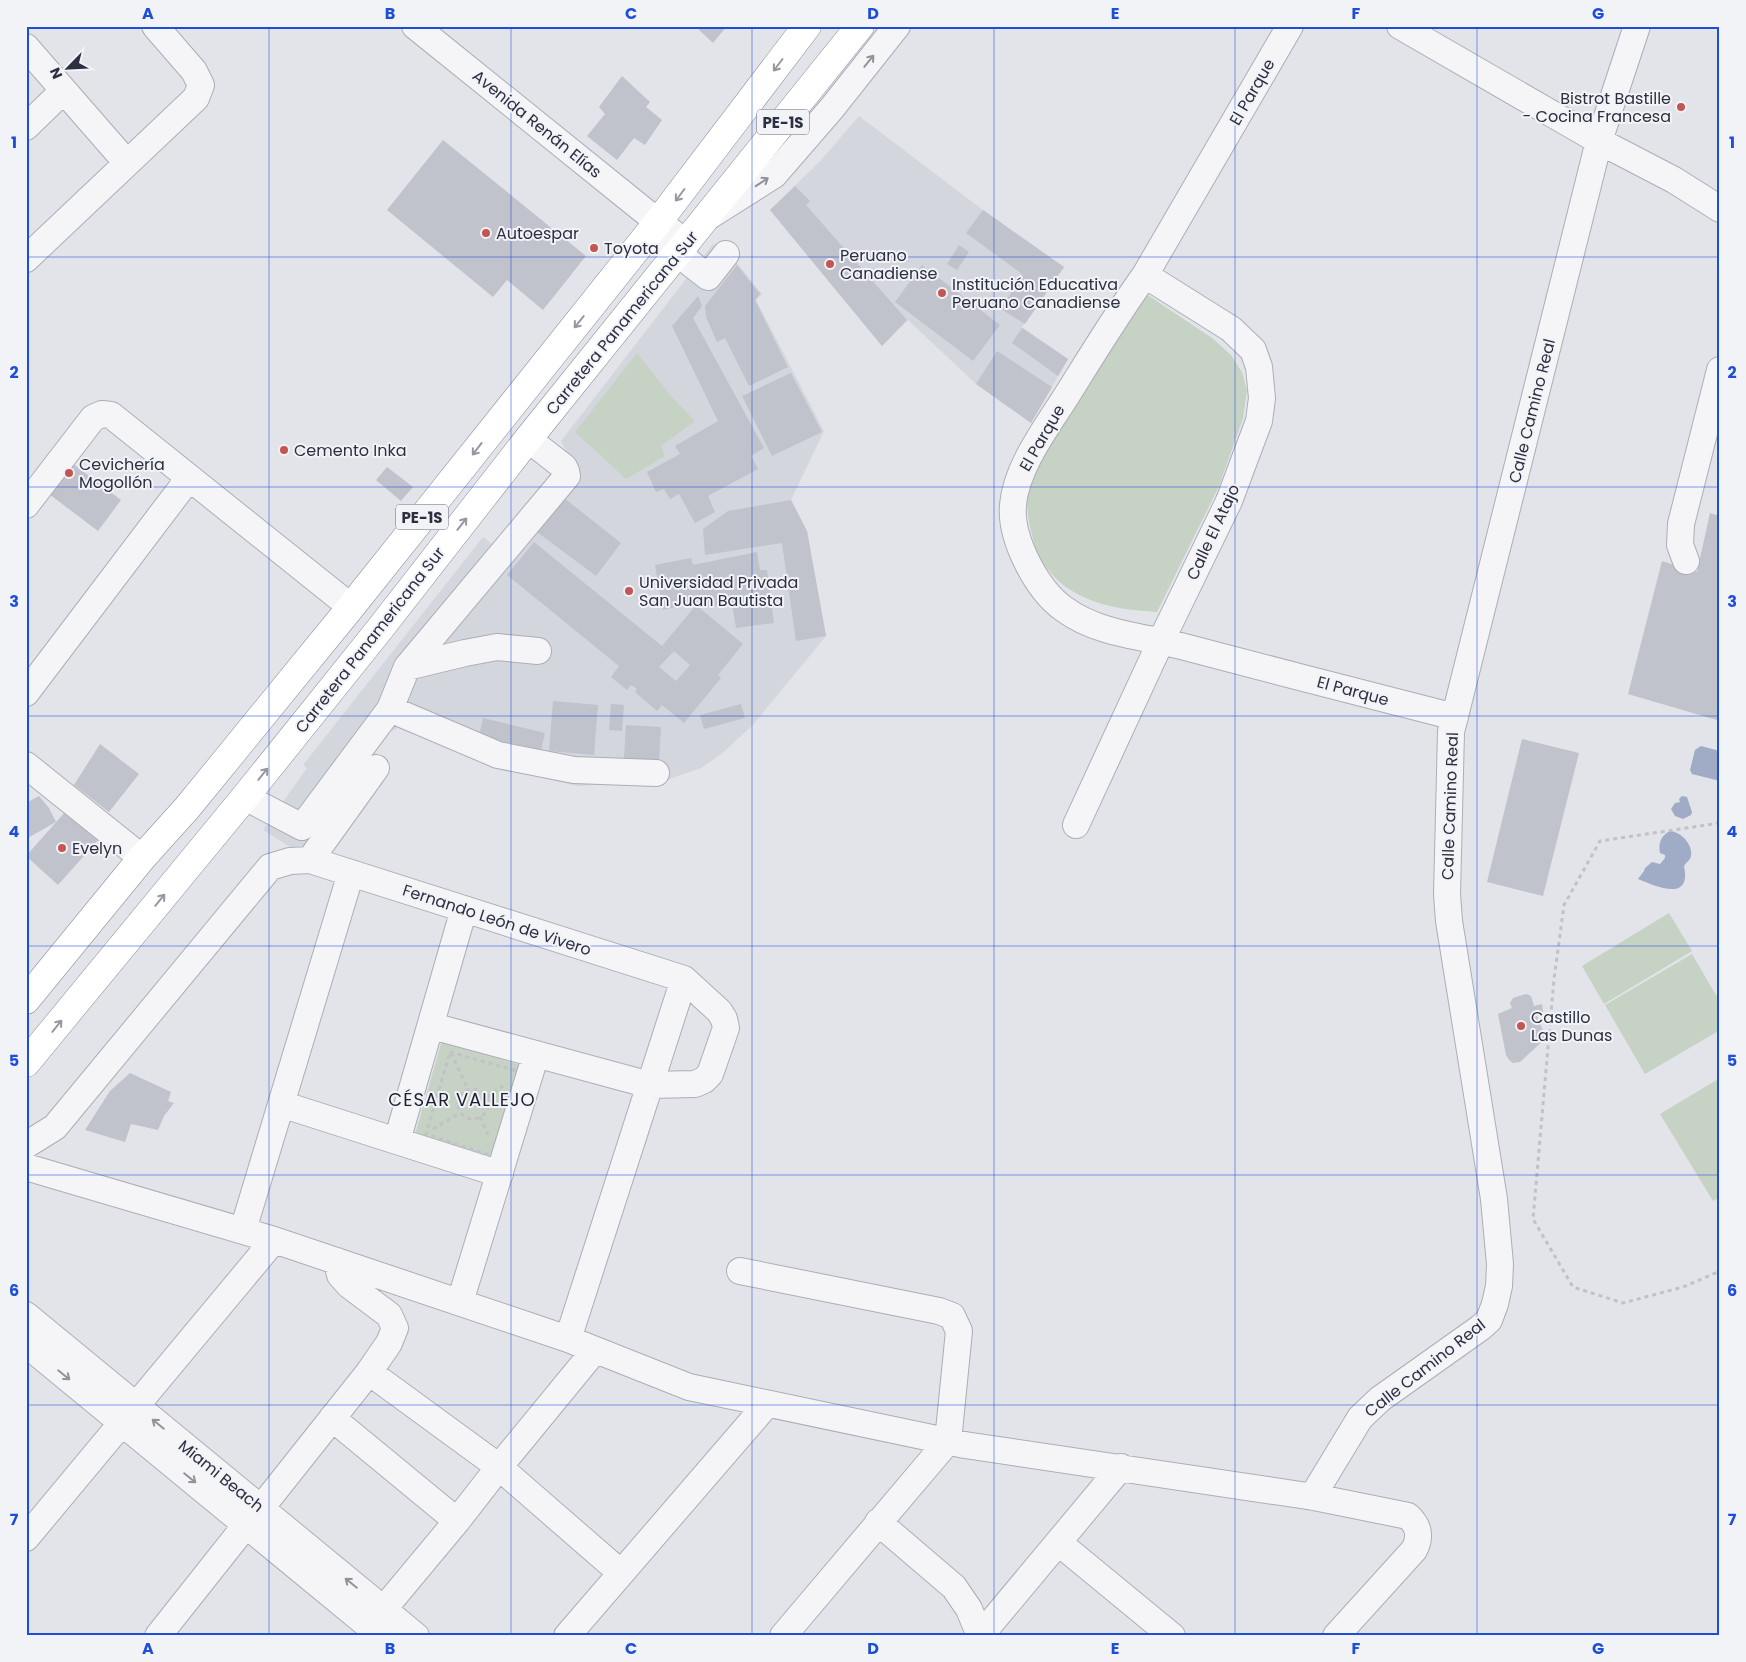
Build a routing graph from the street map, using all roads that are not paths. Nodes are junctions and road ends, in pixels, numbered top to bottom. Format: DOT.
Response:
graph roads {
  1 [pos="155,26"];
  2 [pos="415,26"];
  3 [pos="807,26"];
  4 [pos="860,26"];
  5 [pos="897,26"];
  6 [pos="1290,26"];
  7 [pos="1400,26"];
  8 [pos="1637,26"];
  9 [pos="26,47"];
  10 [pos="63,91"];
  11 [pos="26,127"];
  12 [pos="1599,141"];
  13 [pos="127,163"];
  14 [pos="1720,209"];
  15 [pos="706,218"];
  16 [pos="654,228"];
  17 [pos="682,248"];
  18 [pos="726,254"];
  19 [pos="26,259"];
  20 [pos="1145,275"];
  21 [pos="1720,370"];
  22 [pos="1713,424"];
  23 [pos="528,439"];
  24 [pos="189,478"];
  25 [pos="26,505"];
  26 [pos="1686,561"];
  27 [pos="351,607"];
  28 [pos="1161,641"];
  29 [pos="538,651"];
  30 [pos="406,667"];
  31 [pos="26,693"];
  32 [pos="390,709"];
  33 [pos="1455,718"];
  34 [pos="26,765"];
  35 [pos="376,768"];
  36 [pos="656,773"];
  37 [pos="245,797"];
  38 [pos="1076,825"];
  39 [pos="142,858"];
  40 [pos="310,860"];
  41 [pos="352,873"];
  42 [pos="464,909"];
  43 [pos="684,979"];
  44 [pos="26,1000"];
  45 [pos="432,1026"];
  46 [pos="536,1054"];
  47 [pos="26,1064"];
  48 [pos="650,1085"];
  49 [pos="281,1104"];
  50 [pos="397,1141"];
  51 [pos="26,1145"];
  52 [pos="26,1167"];
  53 [pos="500,1174"];
  54 [pos="242,1230"];
  55 [pos="274,1240"];
  56 [pos="337,1261"];
  57 [pos="740,1271"];
  58 [pos="460,1302"];
  59 [pos="26,1315"];
  60 [pos="568,1339"];
  61 [pos="26,1344"];
  62 [pos="595,1350"];
  63 [pos="369,1372"];
  64 [pos="766,1404"];
  65 [pos="129,1415"];
  66 [pos="332,1418"];
  67 [pos="948,1441"];
  68 [pos="499,1467"];
  69 [pos="1121,1468"];
  70 [pos="1314,1497"];
  71 [pos="253,1517"];
  72 [pos="457,1521"];
  73 [pos="878,1522"];
  74 [pos="26,1538"];
  75 [pos="1059,1544"];
  76 [pos="621,1574"];
  77 [pos="374,1627"];
  78 [pos="158,1636"];
  79 [pos="416,1636"];
  80 [pos="567,1636"];
  81 [pos="783,1636"];
  82 [pos="980,1636"];
  83 [pos="1172,1636"];
  84 [pos="1336,1636"];
  1 -- 13 [label="street"];
  2 -- 16 [label="street, Avenida Renán Elías"];
  3 -- 16 [label="highway, PE-1S, one-way"];
  4 -- 15 [label="highway, Carretera Panamericana Sur / PE-1S"];
  15 -- 5 [label="street, one-way"];
  6 -- 20 [label="street, El Parque"];
  7 -- 12 [label="street"];
  8 -- 12 [label="street, Calle Camino Real"];
  9 -- 10 [label="street"];
  10 -- 11 [label="street"];
  10 -- 13 [label="street"];
  12 -- 14 [label="street"];
  12 -- 33 [label="street, Calle Camino Real"];
  13 -- 19 [label="street"];
  15 -- 17 [label="highway, Carretera Panamericana Sur / PE-1S"];
  16 -- 17 [label="street, Avenida Renán Elías"];
  16 -- 27 [label="highway, PE-1S, one-way"];
  17 -- 18 [label="street, Avenida Renán Elías"];
  17 -- 23 [label="highway, Carretera Panamericana Sur / PE-1S"];
  20 -- 28 [label="street, Calle El Atajo"];
  20 -- 28 [label="street, El Parque"];
  21 -- 22 [label="street"];
  22 -- 26 [label="street"];
  23 -- 30 [label="street"];
  37 -- 23 [label="highway, Carretera Panamericana Sur / PE-1S, one-way"];
  24 -- 25 [label="street"];
  24 -- 27 [label="street"];
  24 -- 31 [label="street"];
  27 -- 39 [label="highway, PE-1S"];
  28 -- 33 [label="street, El Parque"];
  28 -- 38 [label="street, Calle El Atajo"];
  29 -- 30 [label="street"];
  30 -- 32 [label="street"];
  32 -- 36 [label="street"];
  32 -- 37 [label="street"];
  33 -- 70 [label="street, Calle Camino Real"];
  34 -- 39 [label="street"];
  35 -- 40 [label="street"];
  47 -- 37 [label="highway, Carretera Panamericana Sur / PE-1S, one-way"];
  39 -- 44 [label="highway, PE-1S"];
  40 -- 41 [label="street, Fernando León de Vivero"];
  40 -- 51 [label="street"];
  41 -- 42 [label="street, Fernando León de Vivero"];
  41 -- 49 [label="street"];
  42 -- 43 [label="street, Fernando León de Vivero"];
  42 -- 45 [label="street"];
  43 -- 48 [label="street"];
  43 -- 48 [label="street"];
  45 -- 46 [label="street"];
  45 -- 50 [label="street"];
  46 -- 48 [label="street"];
  46 -- 53 [label="street"];
  48 -- 60 [label="street"];
  49 -- 50 [label="street"];
  49 -- 54 [label="street"];
  50 -- 53 [label="street"];
  52 -- 54 [label="street"];
  53 -- 58 [label="street"];
  54 -- 55 [label="street"];
  55 -- 56 [label="street"];
  55 -- 65 [label="street"];
  56 -- 58 [label="street"];
  56 -- 63 [label="street"];
  57 -- 67 [label="street"];
  58 -- 60 [label="street"];
  59 -- 65 [label="street, Miami Beach"];
  60 -- 62 [label="street"];
  61 -- 65 [label="street, Miami Beach, one-way"];
  62 -- 64 [label="street"];
  62 -- 68 [label="street"];
  63 -- 66 [label="street"];
  63 -- 68 [label="street"];
  64 -- 67 [label="street"];
  64 -- 76 [label="street"];
  65 -- 71 [label="street, Miami Beach"];
  65 -- 74 [label="street"];
  66 -- 71 [label="street"];
  66 -- 72 [label="street"];
  67 -- 69 [label="street"];
  67 -- 73 [label="street"];
  68 -- 72 [label="street"];
  68 -- 76 [label="street"];
  69 -- 70 [label="street"];
  69 -- 75 [label="street"];
  70 -- 84 [label="street"];
  71 -- 77 [label="street, Miami Beach"];
  71 -- 78 [label="street"];
  72 -- 77 [label="street"];
  73 -- 81 [label="street"];
  73 -- 82 [label="street"];
  75 -- 82 [label="street"];
  75 -- 83 [label="street"];
  76 -- 80 [label="street"];
  77 -- 79 [label="street, Miami Beach"];
}
